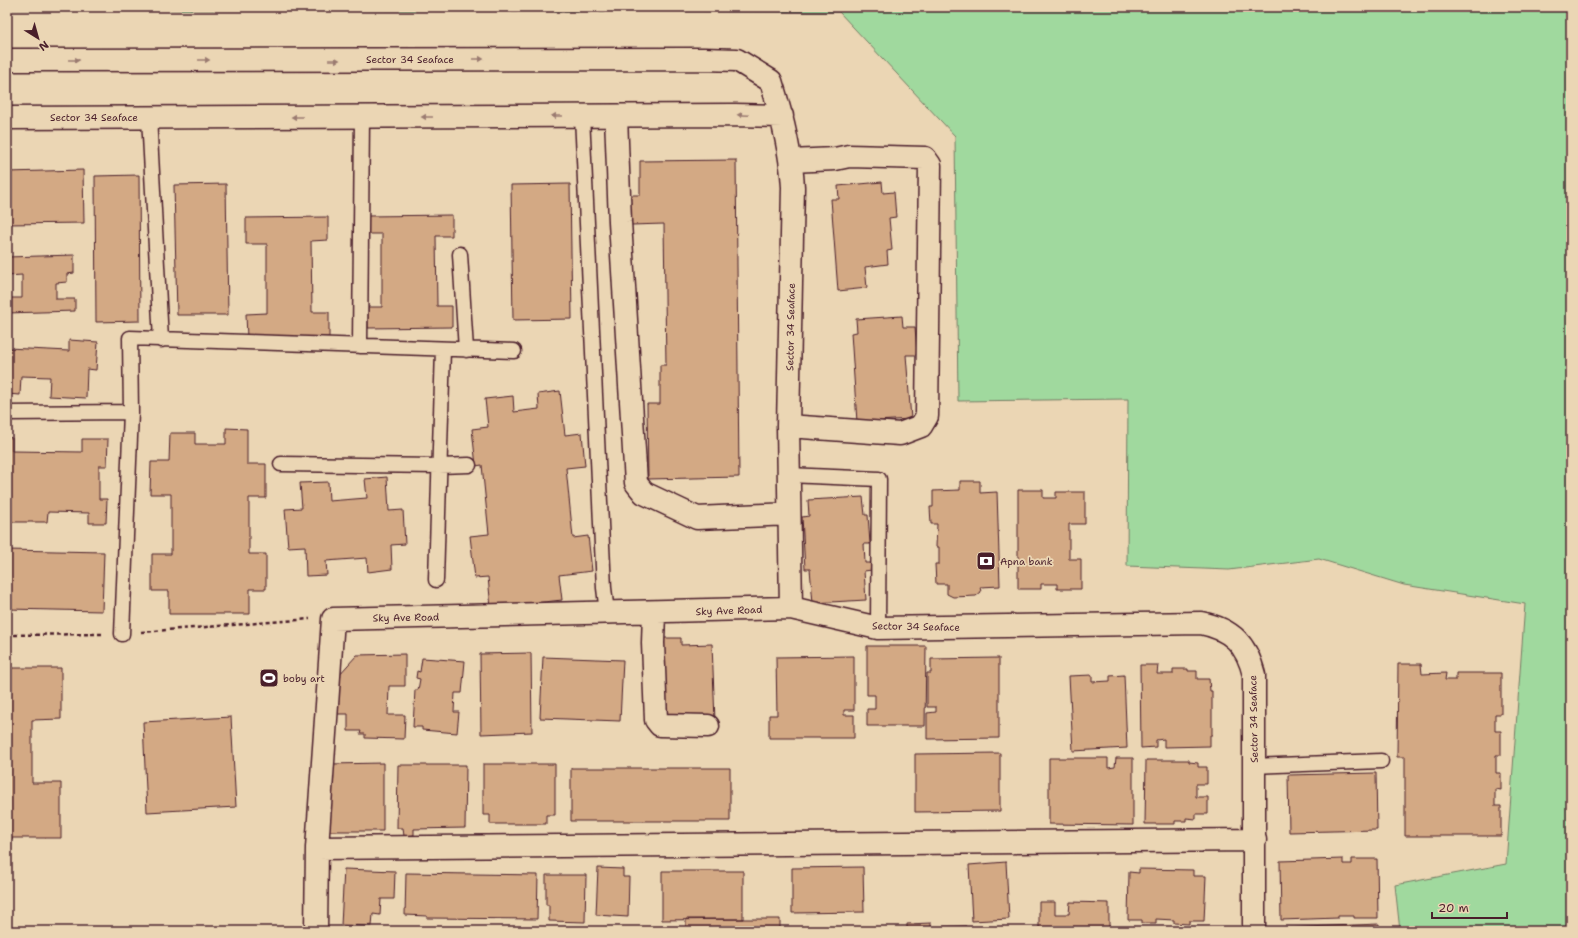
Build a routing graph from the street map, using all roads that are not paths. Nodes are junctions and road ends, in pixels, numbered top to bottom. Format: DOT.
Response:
graph roads {
  1 [pos="7,60"];
  2 [pos="582,116"];
  3 [pos="616,116"];
  4 [pos="782,116"];
  5 [pos="150,117"];
  6 [pos="362,117"];
  7 [pos="7,118"];
  8 [pos="791,161"];
  9 [pos="460,254"];
  10 [pos="161,340"];
  11 [pos="360,346"];
  12 [pos="443,349"];
  13 [pos="466,350"];
  14 [pos="514,351"];
  15 [pos="131,412"];
  16 [pos="7,413"];
  17 [pos="788,426"];
  18 [pos="281,464"];
  19 [pos="469,465"];
  20 [pos="439,466"];
  21 [pos="788,475"];
  22 [pos="789,514"];
  23 [pos="436,580"];
  24 [pos="791,608"];
  25 [pos="654,612"];
  26 [pos="607,613"];
  27 [pos="878,628"];
  28 [pos="122,634"];
  29 [pos="708,726"];
  30 [pos="1380,761"];
  31 [pos="1254,766"];
  32 [pos="1255,840"];
  33 [pos="317,848"];
  34 [pos="316,931"];
  35 [pos="1254,931"];
  1 -- 4 [label="street, Sector 34 Seaface, one-way"];
  2 -- 3 [label="street, Sector 34 Seaface"];
  2 -- 6 [label="street, Sector 34 Seaface, one-way"];
  2 -- 26 [label="lane"];
  4 -- 3 [label="street, Sector 34 Seaface, one-way"];
  3 -- 22 [label="street"];
  4 -- 8 [label="street, Sector 34 Seaface"];
  6 -- 5 [label="street, Sector 34 Seaface, one-way"];
  5 -- 7 [label="street, Sector 34 Seaface"];
  5 -- 10 [label="lane"];
  6 -- 11 [label="lane"];
  8 -- 17 [label="street, Sector 34 Seaface"];
  8 -- 17 [label="street"];
  9 -- 13 [label="lane"];
  10 -- 11 [label="lane"];
  10 -- 15 [label="lane"];
  11 -- 12 [label="lane"];
  12 -- 13 [label="lane"];
  12 -- 20 [label="lane"];
  13 -- 14 [label="lane"];
  15 -- 16 [label="lane"];
  15 -- 28 [label="lane"];
  17 -- 21 [label="street, Sector 34 Seaface"];
  18 -- 20 [label="lane"];
  19 -- 20 [label="lane"];
  20 -- 23 [label="lane"];
  21 -- 22 [label="street, Sector 34 Seaface"];
  21 -- 27 [label="lane"];
  22 -- 24 [label="street, Sector 34 Seaface"];
  24 -- 25 [label="street, Sky Ave Road"];
  24 -- 27 [label="street, Sector 34 Seaface"];
  25 -- 26 [label="street, Sky Ave Road"];
  25 -- 29 [label="street"];
  26 -- 33 [label="street, Sky Ave Road"];
  27 -- 31 [label="street, Sector 34 Seaface"];
  30 -- 31 [label="lane"];
  31 -- 32 [label="street, Sector 34 Seaface"];
  32 -- 33 [label="street"];
  32 -- 35 [label="street, Sector 34 Seaface"];
  33 -- 34 [label="street, Sky Ave Road"];
}
